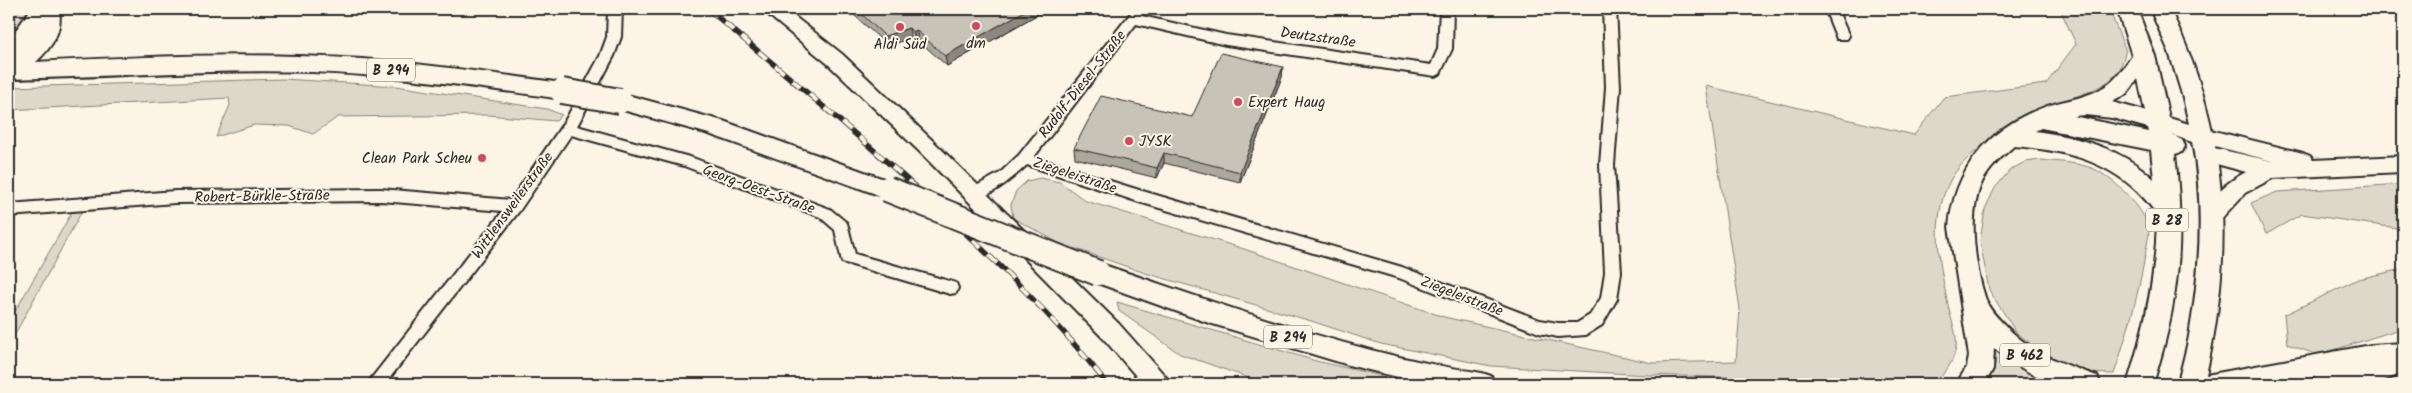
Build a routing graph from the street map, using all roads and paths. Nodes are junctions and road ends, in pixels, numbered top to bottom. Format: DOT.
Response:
graph roads {
  1 [pos="42,9"];
  2 [pos="49,9"];
  3 [pos="615,9"];
  4 [pos="773,9"];
  5 [pos="1447,9"];
  6 [pos="1610,9"];
  7 [pos="1831,9"];
  8 [pos="2127,9"];
  9 [pos="2160,9"];
  10 [pos="1137,14"];
  11 [pos="48,34"];
  12 [pos="1842,36"];
  13 [pos="2144,56"];
  14 [pos="10,66"];
  15 [pos="91,67"];
  16 [pos="2085,107"];
  17 [pos="2040,120"];
  18 [pos="568,128"];
  19 [pos="2160,134"];
  20 [pos="2009,137"];
  21 [pos="2203,145"];
  22 [pos="1024,159"];
  23 [pos="2403,164"];
  24 [pos="2330,167"];
  25 [pos="2272,170"];
  26 [pos="974,194"];
  27 [pos="515,206"];
  28 [pos="9,210"];
  29 [pos="2166,212"];
  30 [pos="2211,215"];
  31 [pos="950,288"];
  32 [pos="1975,306"];
  33 [pos="2403,354"];
  34 [pos="2403,360"];
  35 [pos="2339,383"];
  36 [pos="375,384"];
  37 [pos="1158,384"];
  38 [pos="1482,384"];
  39 [pos="1969,384"];
  40 [pos="2088,384"];
  41 [pos="2140,384"];
  42 [pos="2191,384"];
  43 [pos="2212,384"];
  1 -- 14 [label="main road"];
  2 -- 11 [label="main road"];
  3 -- 18 [label="street, Wittlensweilerstraße"];
  4 -- 26 [label="street"];
  5 -- 10 [label="street, Deutzstraße"];
  6 -- 22 [label="street, Ziegeleistraße"];
  7 -- 12 [label="street"];
  8 -- 13 [label="main road, B 28"];
  9 -- 21 [label="main road, B 28"];
  10 -- 22 [label="street, Rudolf-Diesel-Straße"];
  11 -- 14 [label="main road"];
  11 -- 15 [label="main road"];
  13 -- 16 [label="main road"];
  13 -- 19 [label="main road, B 28"];
  14 -- 15 [label="main road, B 294"];
  15 -- 38 [label="main road, B 294, bridge"];
  16 -- 17 [label="main road, B 462"];
  16 -- 19 [label="main road, B 462"];
  17 -- 19 [label="main road"];
  17 -- 20 [label="main road, B 462"];
  18 -- 27 [label="street, Wittlensweilerstraße"];
  18 -- 31 [label="street, Georg-Oest-Straße"];
  19 -- 21 [label="main road"];
  19 -- 29 [label="main road, B 28"];
  20 -- 29 [label="main road"];
  20 -- 32 [label="main road, B 462"];
  21 -- 24 [label="street"];
  21 -- 25 [label="street"];
  21 -- 30 [label="main road, B 28"];
  22 -- 26 [label="street, Rudolf-Diesel-Straße"];
  23 -- 24 [label="street"];
  24 -- 25 [label="street"];
  25 -- 30 [label="street"];
  26 -- 37 [label="street"];
  27 -- 28 [label="street, Robert-Bürkle-Straße"];
  27 -- 36 [label="street, Wittlensweilerstraße"];
  29 -- 41 [label="main road, B 28"];
  30 -- 42 [label="main road, B 28"];
  32 -- 39 [label="main road"];
  32 -- 40 [label="main road, B 462"];
  33 -- 43 [label="main road"];
  34 -- 35 [label="main road"];
}
